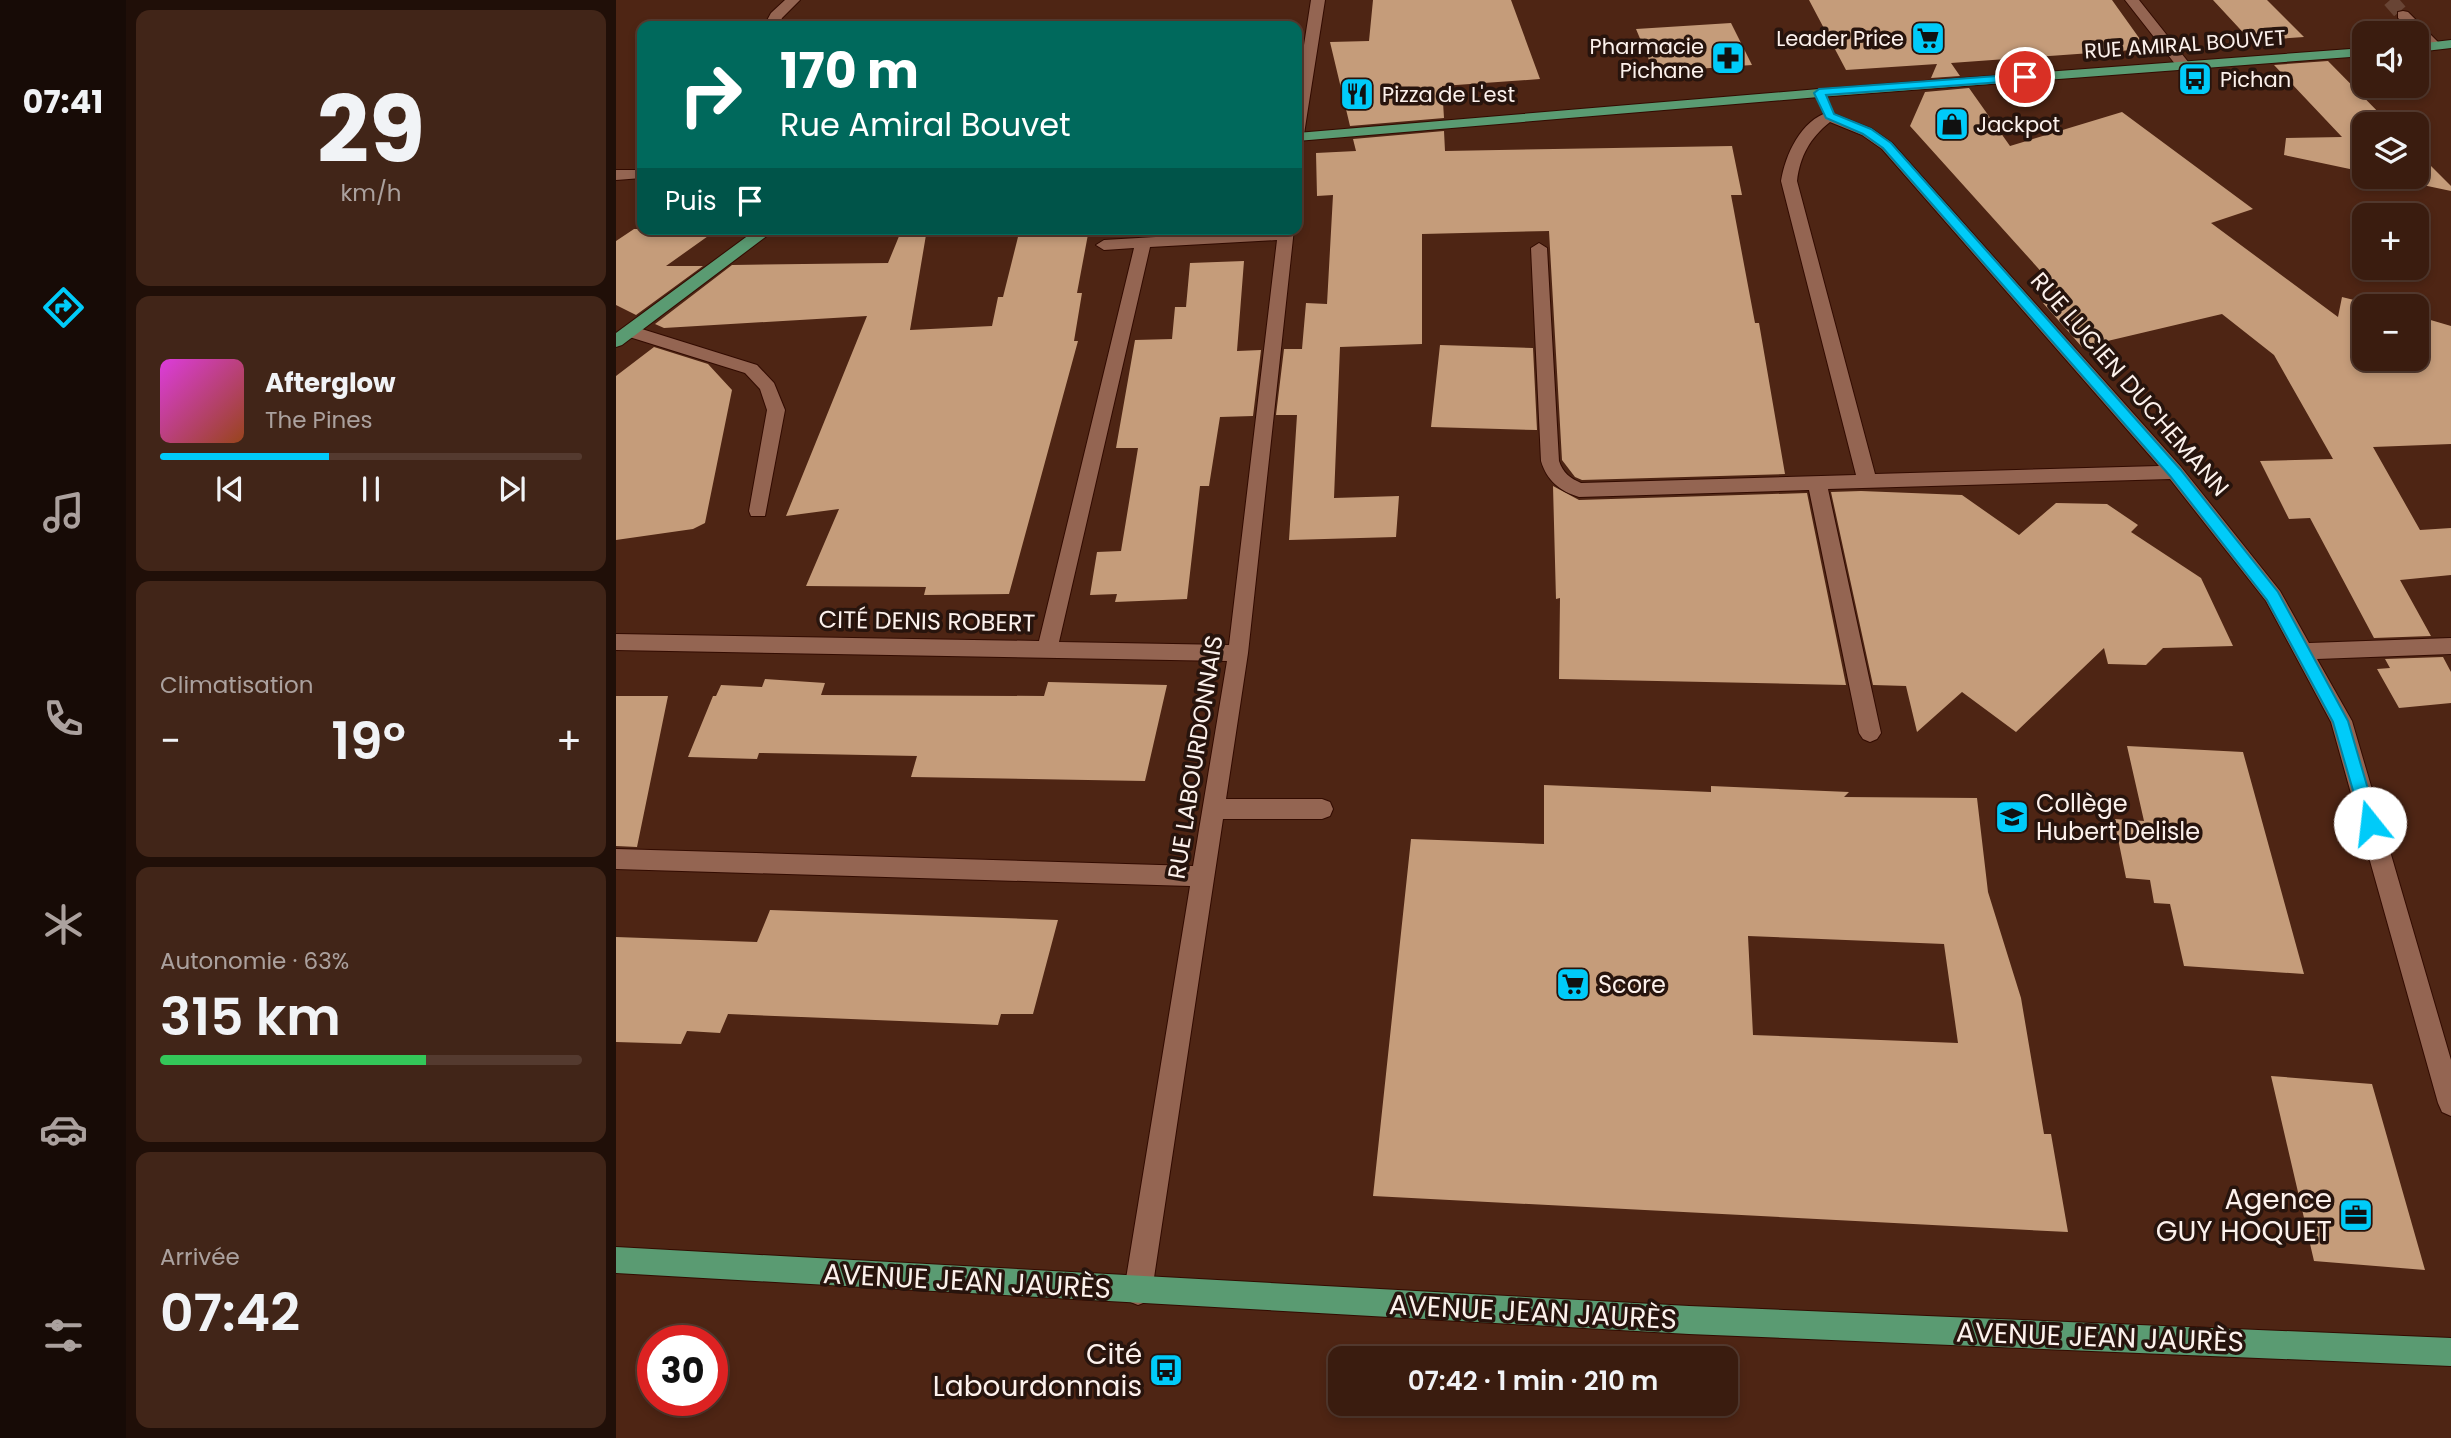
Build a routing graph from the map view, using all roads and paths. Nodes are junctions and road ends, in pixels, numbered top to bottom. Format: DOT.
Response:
graph roads {
  1 [pos="793,0"];
  2 [pos="1318,0"];
  3 [pos="2132,0"];
  4 [pos="2403,15"];
  5 [pos="774,21"];
  6 [pos="2451,44"];
  7 [pos="2434,46"];
  8 [pos="2429,47"];
  9 [pos="2352,53"];
  10 [pos="2185,66"];
  11 [pos="1819,93"];
  12 [pos="1302,104"];
  13 [pos="1829,116"];
  14 [pos="1302,136"];
  15 [pos="637,174"];
  16 [pos="616,175"];
  17 [pos="760,235"];
  18 [pos="1247,235"];
  19 [pos="1286,235"];
  20 [pos="1143,243"];
  21 [pos="1104,245"];
  22 [pos="1539,248"];
  23 [pos="623,336"];
  24 [pos="2175,472"];
  25 [pos="1867,480"];
  26 [pos="1817,482"];
  27 [pos="758,511"];
  28 [pos="616,642"];
  29 [pos="2451,646"];
  30 [pos="1047,650"];
  31 [pos="2304,651"];
  32 [pos="1238,653"];
  33 [pos="1870,733"];
  34 [pos="1213,809"];
  35 [pos="1322,809"];
  36 [pos="616,859"];
  37 [pos="1204,876"];
  38 [pos="2451,1103"];
  39 [pos="616,1260"];
  40 [pos="1138,1291"];
  41 [pos="2451,1352"];
  1 -- 5 [label="street"];
  2 -- 12 [label="street"];
  3 -- 10 [label="street"];
  4 -- 7 [label="street"];
  6 -- 7 [label="main road"];
  7 -- 8 [label="main road"];
  9 -- 10 [label="main road, RUE AMIRAL BOUVET"];
  10 -- 11 [label="main road, RUE AMIRAL BOUVET"];
  11 -- 13 [label="street"];
  11 -- 14 [label="main road, RUE AMIRAL BOUVET"];
  13 -- 24 [label="street, RUE LUCIEN DUCHEMANN"];
  13 -- 25 [label="street"];
  15 -- 16 [label="street"];
  17 -- 23 [label="main road"];
  18 -- 20 [label="street"];
  19 -- 32 [label="street, RUE LABOURDONNAIS"];
  20 -- 21 [label="street"];
  20 -- 30 [label="street"];
  22 -- 26 [label="street"];
  23 -- 27 [label="street"];
  24 -- 25 [label="street"];
  24 -- 31 [label="street, RUE LUCIEN DUCHEMANN"];
  25 -- 26 [label="street"];
  26 -- 33 [label="street"];
  28 -- 30 [label="street, CITÉ DENIS ROBERT"];
  29 -- 31 [label="street"];
  30 -- 32 [label="street, CITÉ DENIS ROBERT"];
  31 -- 38 [label="street, RUE LUCIEN DUCHEMANN"];
  32 -- 34 [label="street, RUE LABOURDONNAIS"];
  34 -- 35 [label="street"];
  34 -- 37 [label="street, RUE LABOURDONNAIS"];
  36 -- 37 [label="street"];
  37 -- 40 [label="street, RUE LABOURDONNAIS"];
  39 -- 40 [label="main road, AVENUE JEAN JAURÈS"];
  40 -- 41 [label="main road, AVENUE JEAN JAURÈS"];
}
